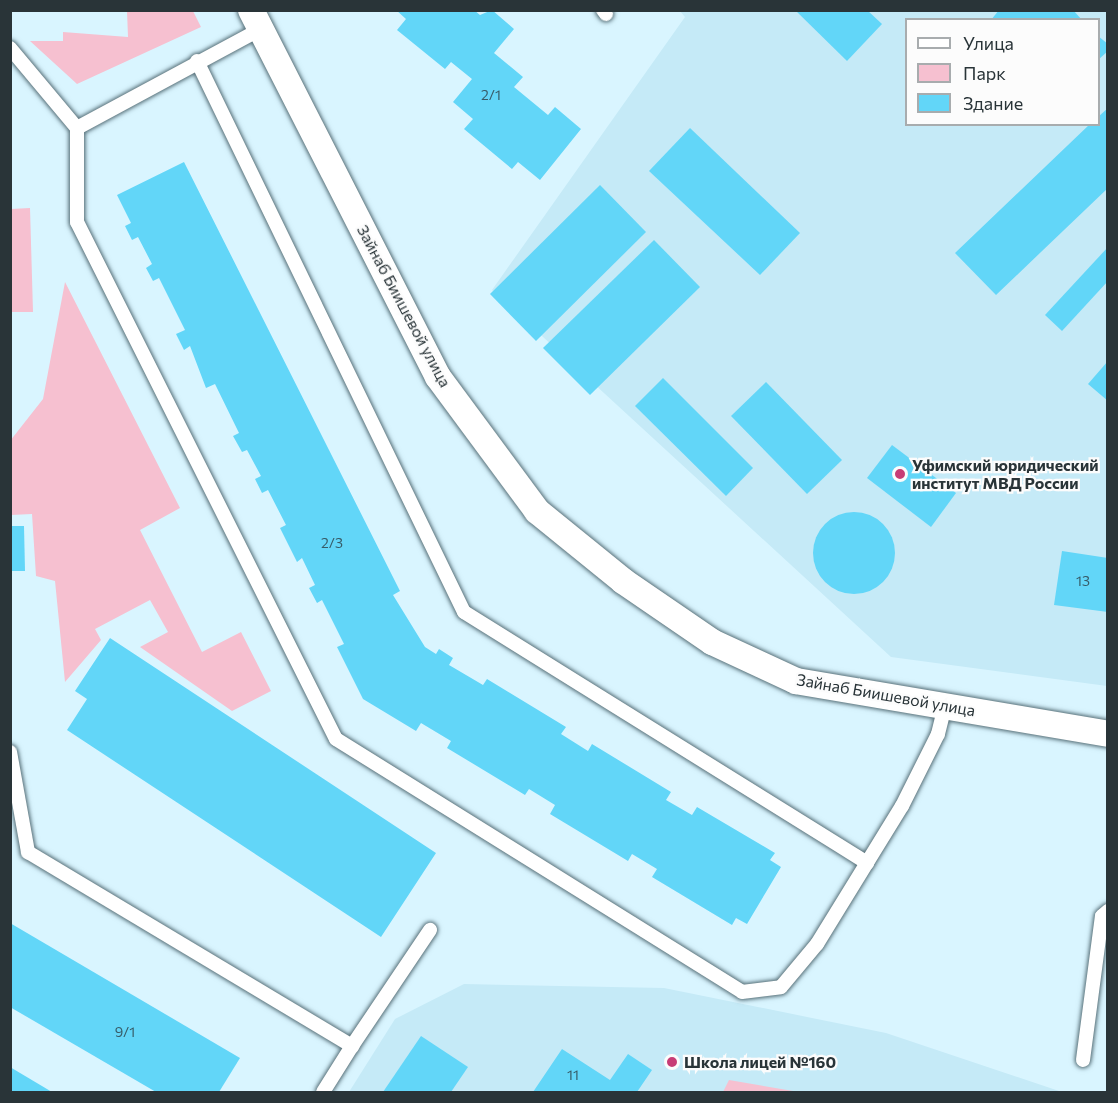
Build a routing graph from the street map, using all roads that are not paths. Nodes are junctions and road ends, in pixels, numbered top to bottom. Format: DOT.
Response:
graph roads {
  1 [pos="256,20"];
  2 [pos="10,48"];
  3 [pos="197,61"];
  4 [pos="77,128"];
  5 [pos="945,706"];
  6 [pos="1107,734"];
  7 [pos="10,752"];
  8 [pos="867,863"];
  9 [pos="1107,910"];
  10 [pos="430,930"];
  11 [pos="352,1046"];
  12 [pos="1083,1060"];
  13 [pos="323,1092"];
  1 -- 3 [label="lane"];
  1 -- 5 [label="street, Зайнаб Биишевой улица"];
  2 -- 4 [label="lane"];
  3 -- 4 [label="lane"];
  3 -- 8 [label="lane"];
  4 -- 8 [label="lane"];
  5 -- 6 [label="street, Зайнаб Биишевой улица"];
  5 -- 8 [label="lane"];
  7 -- 11 [label="lane"];
  9 -- 12 [label="lane"];
  10 -- 11 [label="lane"];
  11 -- 13 [label="lane"];
}
